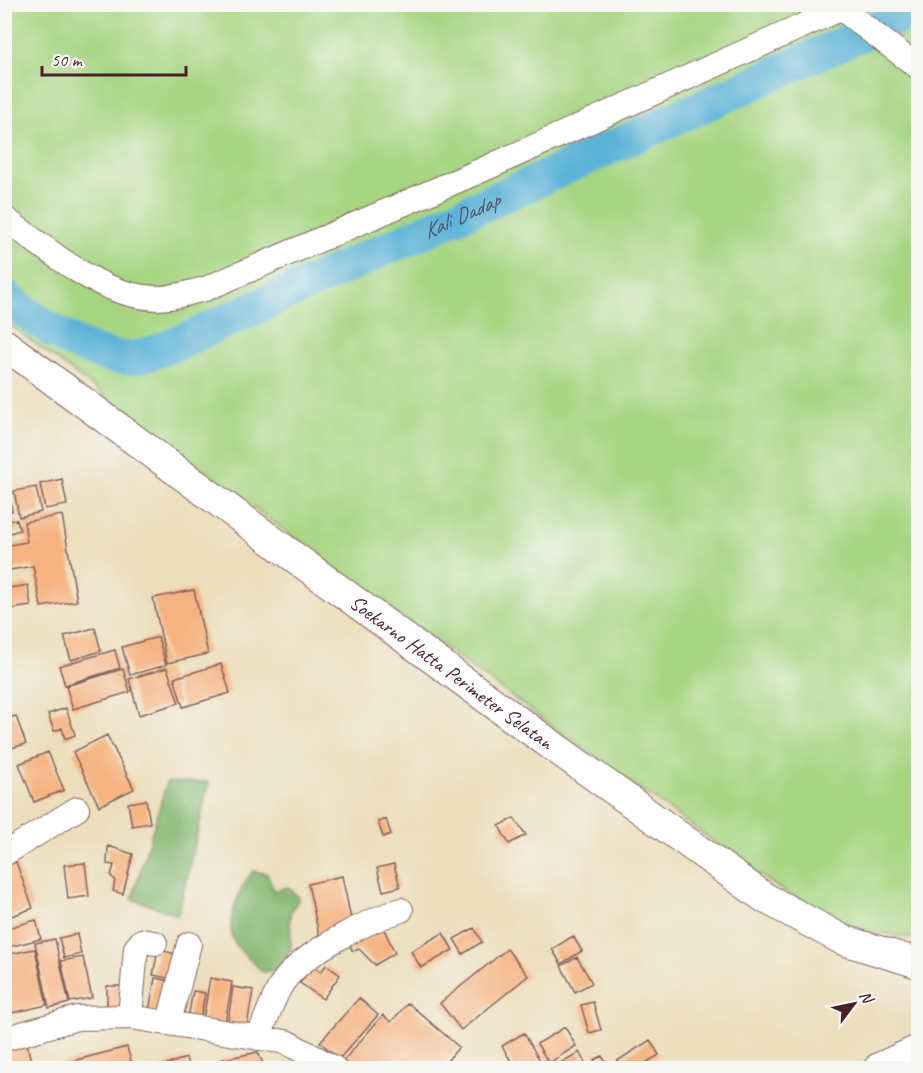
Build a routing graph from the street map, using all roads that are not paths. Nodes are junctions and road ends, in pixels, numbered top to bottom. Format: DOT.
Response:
graph roads {
  1 [pos="837,7"];
  2 [pos="918,67"];
  3 [pos="4,218"];
  4 [pos="4,344"];
  5 [pos="77,809"];
  6 [pos="4,854"];
  7 [pos="401,909"];
  8 [pos="155,943"];
  9 [pos="189,944"];
  10 [pos="918,963"];
  11 [pos="130,1017"];
  12 [pos="169,1022"];
  13 [pos="258,1038"];
  14 [pos="4,1039"];
  15 [pos="918,1050"];
  16 [pos="334,1068"];
  17 [pos="879,1068"];
  1 -- 2 [label="street"];
  1 -- 3 [label="street"];
  4 -- 10 [label="main road, Soekarno Hatta Perimeter Selatan"];
  5 -- 6 [label="street"];
  7 -- 13 [label="street"];
  8 -- 11 [label="street"];
  9 -- 12 [label="street"];
  11 -- 12 [label="street"];
  11 -- 14 [label="street"];
  12 -- 13 [label="street"];
  13 -- 16 [label="street"];
  15 -- 17 [label="main road"];
}
